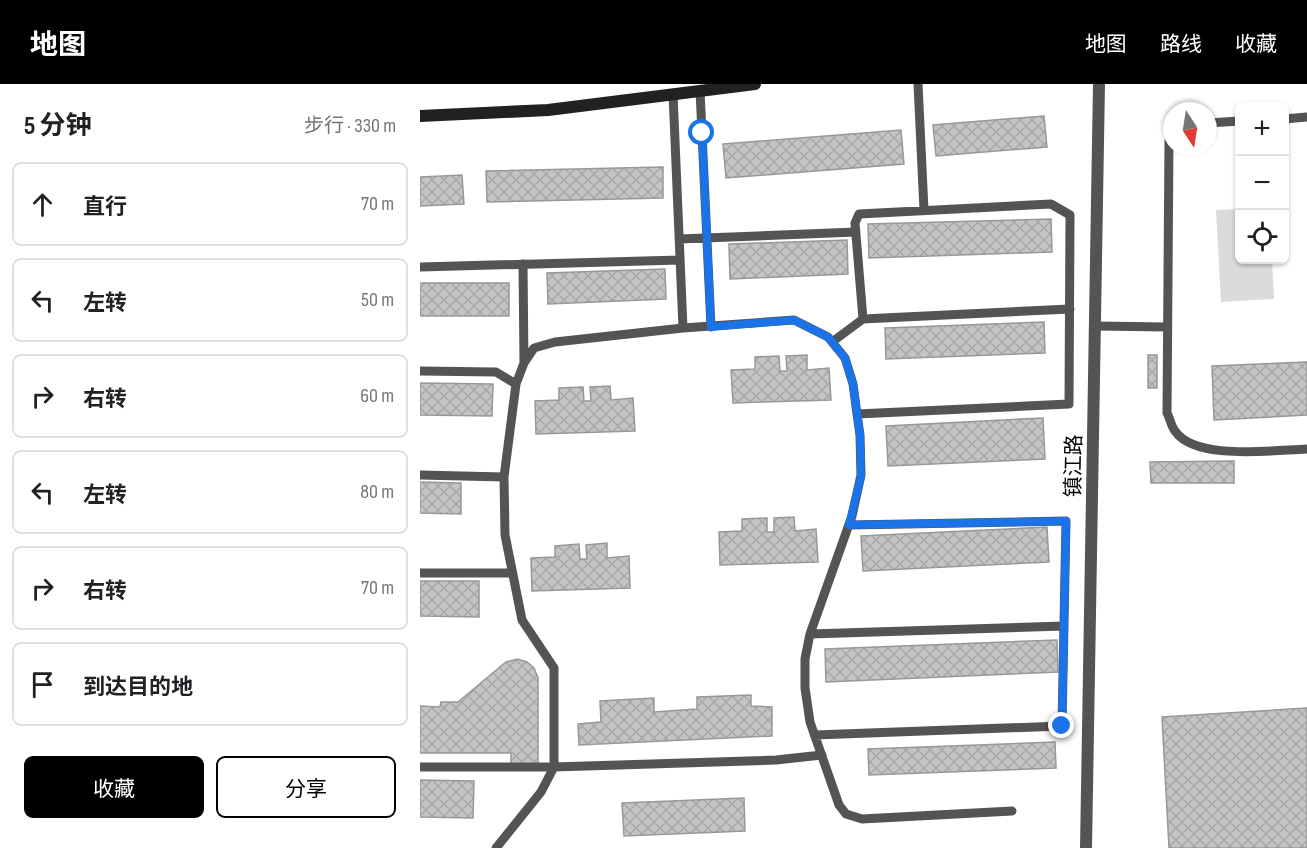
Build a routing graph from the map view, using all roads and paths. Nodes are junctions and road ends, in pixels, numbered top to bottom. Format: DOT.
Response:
graph roads {
  1 [pos="755,84"];
  2 [pos="918,84"];
  3 [pos="1099,84"];
  4 [pos="700,90"];
  5 [pos="673,94"];
  6 [pos="420,116"];
  7 [pos="1307,117"];
  8 [pos="1289,118"];
  9 [pos="1235,121"];
  10 [pos="1217,122"];
  11 [pos="1169,156"];
  12 [pos="924,210"];
  13 [pos="856,232"];
  14 [pos="707,238"];
  15 [pos="679,239"];
  16 [pos="680,260"];
  17 [pos="522,264"];
  18 [pos="420,267"];
  19 [pos="1070,309"];
  20 [pos="863,319"];
  21 [pos="1096,326"];
  22 [pos="711,327"];
  23 [pos="1167,327"];
  24 [pos="683,328"];
  25 [pos="832,342"];
  26 [pos="524,363"];
  27 [pos="420,371"];
  28 [pos="516,384"];
  29 [pos="857,414"];
  30 [pos="1307,449"];
  31 [pos="420,475"];
  32 [pos="504,477"];
  33 [pos="849,525"];
  34 [pos="420,573"];
  35 [pos="512,573"];
  36 [pos="1064,626"];
  37 [pos="810,634"];
  38 [pos="815,735"];
  39 [pos="822,755"];
  40 [pos="420,767"];
  41 [pos="554,768"];
  42 [pos="1012,811"];
  43 [pos="496,848"];
  44 [pos="1086,848"];
  1 -- 4 [label="main road"];
  2 -- 12 [label="lane"];
  3 -- 21 [label="street, 镇江路"];
  4 -- 5 [label="main road"];
  4 -- 14 [label="lane"];
  5 -- 6 [label="main road"];
  5 -- 15 [label="lane"];
  7 -- 8 [label="lane"];
  9 -- 10 [label="lane"];
  11 -- 23 [label="lane"];
  12 -- 13 [label="lane"];
  12 -- 19 [label="lane"];
  13 -- 14 [label="lane"];
  13 -- 20 [label="lane"];
  14 -- 15 [label="lane"];
  14 -- 22 [label="lane"];
  15 -- 16 [label="lane"];
  16 -- 17 [label="lane"];
  16 -- 24 [label="lane"];
  17 -- 18 [label="lane"];
  17 -- 26 [label="lane"];
  19 -- 20 [label="lane"];
  19 -- 29 [label="lane"];
  20 -- 25 [label="lane"];
  21 -- 23 [label="lane"];
  21 -- 44 [label="street, 镇江路"];
  22 -- 24 [label="lane"];
  22 -- 25 [label="lane"];
  23 -- 30 [label="lane"];
  24 -- 26 [label="lane"];
  25 -- 29 [label="lane"];
  26 -- 28 [label="lane"];
  27 -- 28 [label="lane"];
  28 -- 32 [label="lane"];
  29 -- 33 [label="lane"];
  31 -- 32 [label="lane"];
  32 -- 35 [label="lane"];
  33 -- 36 [label="lane"];
  33 -- 37 [label="lane"];
  34 -- 35 [label="lane"];
  35 -- 41 [label="lane"];
  36 -- 37 [label="lane"];
  36 -- 38 [label="lane"];
  37 -- 38 [label="lane"];
  38 -- 39 [label="lane"];
  39 -- 41 [label="lane"];
  39 -- 42 [label="lane"];
  40 -- 41 [label="lane"];
  41 -- 43 [label="lane"];
}
